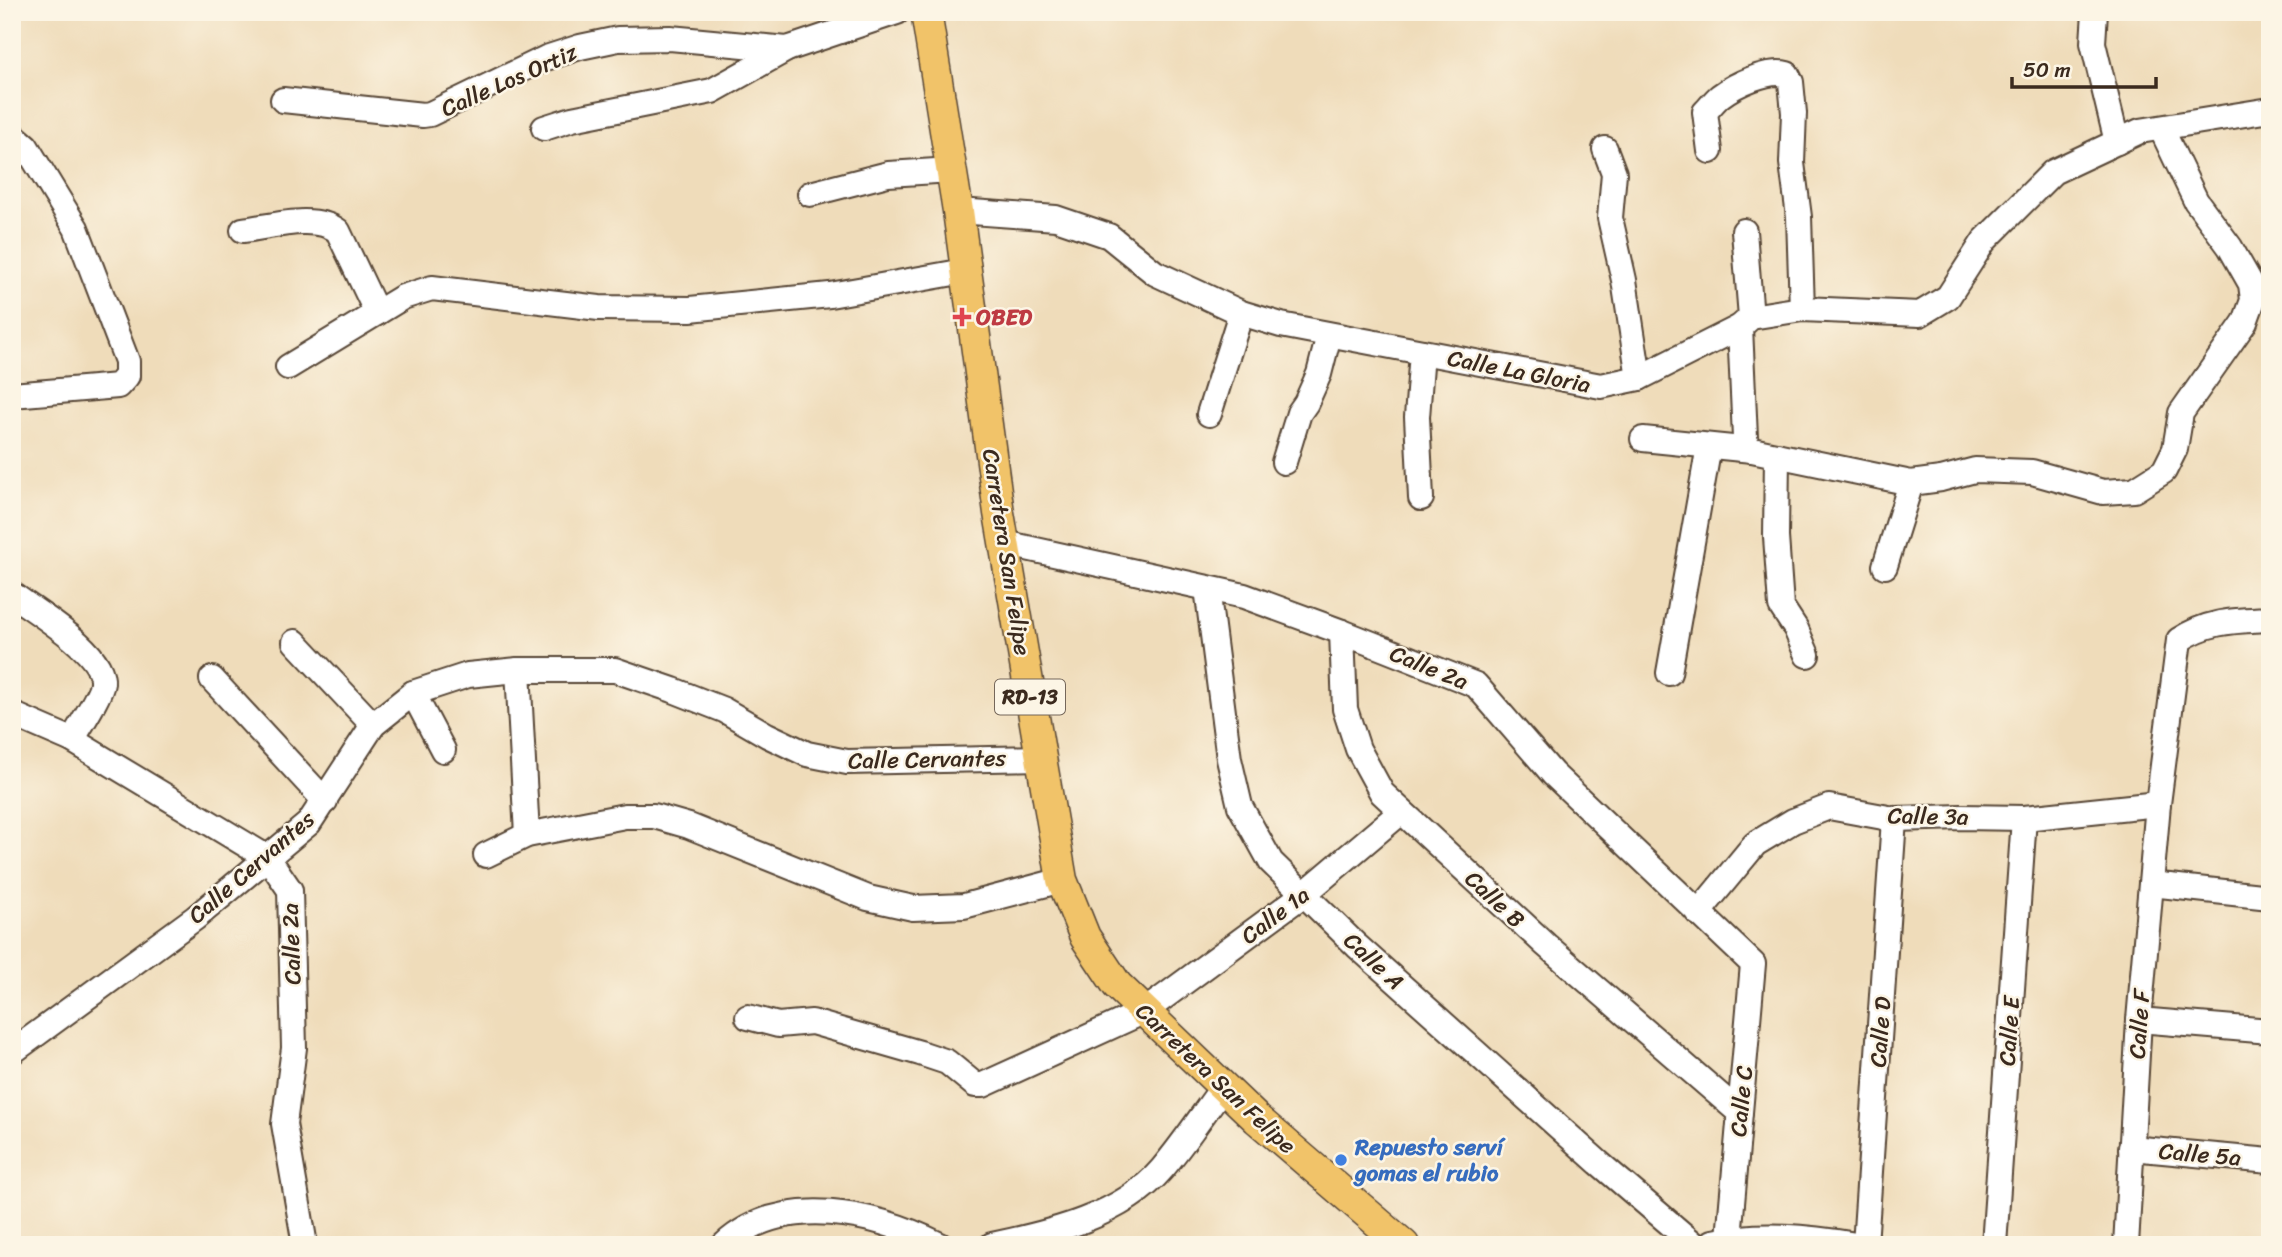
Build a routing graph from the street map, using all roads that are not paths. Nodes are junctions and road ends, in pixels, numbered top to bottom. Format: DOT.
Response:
graph roads {
  1 [pos="897,12"];
  2 [pos="926,12"];
  3 [pos="2095,12"];
  4 [pos="787,49"];
  5 [pos="283,100"];
  6 [pos="2270,110"];
  7 [pos="544,128"];
  8 [pos="2161,128"];
  9 [pos="12,134"];
  10 [pos="2117,142"];
  11 [pos="1605,149"];
  12 [pos="1710,151"];
  13 [pos="951,170"];
  14 [pos="810,194"];
  15 [pos="958,211"];
  16 [pos="243,230"];
  17 [pos="1744,231"];
  18 [pos="965,271"];
  19 [pos="2261,302"];
  20 [pos="1802,309"];
  21 [pos="377,313"];
  22 [pos="1241,313"];
  23 [pos="1746,322"];
  24 [pos="1329,335"];
  25 [pos="1422,352"];
  26 [pos="288,367"];
  27 [pos="1639,378"];
  28 [pos="12,395"];
  29 [pos="1209,414"];
  30 [pos="1643,439"];
  31 [pos="1709,446"];
  32 [pos="1752,450"];
  33 [pos="1777,455"];
  34 [pos="1284,462"];
  35 [pos="1911,483"];
  36 [pos="1421,498"];
  37 [pos="1004,543"];
  38 [pos="1885,566"];
  39 [pos="1207,587"];
  40 [pos="12,594"];
  41 [pos="2270,619"];
  42 [pos="1342,632"];
  43 [pos="295,642"];
  44 [pos="1807,655"];
  45 [pos="518,670"];
  46 [pos="1669,673"];
  47 [pos="212,679"];
  48 [pos="413,693"];
  49 [pos="12,714"];
  50 [pos="373,724"];
  51 [pos="72,740"];
  52 [pos="443,750"];
  53 [pos="1041,758"];
  54 [pos="325,801"];
  55 [pos="2158,804"];
  56 [pos="1401,812"];
  57 [pos="2024,818"];
  58 [pos="1894,819"];
  59 [pos="527,835"];
  60 [pos="486,855"];
  61 [pos="268,858"];
  62 [pos="1062,880"];
  63 [pos="2151,884"];
  64 [pos="1304,894"];
  65 [pos="2270,897"];
  66 [pos="1698,913"];
  67 [pos="1753,964"];
  68 [pos="1145,1011"];
  69 [pos="748,1017"];
  70 [pos="2139,1020"];
  71 [pos="2270,1031"];
  72 [pos="12,1052"];
  73 [pos="1223,1087"];
  74 [pos="1740,1113"];
  75 [pos="2131,1148"];
  76 [pos="2270,1161"];
  77 [pos="1729,1238"];
  78 [pos="1398,1243"];
  79 [pos="305,1245"];
  80 [pos="724,1245"];
  81 [pos="940,1245"];
  82 [pos="992,1245"];
  83 [pos="1697,1245"];
  84 [pos="1856,1245"];
  85 [pos="1865,1245"];
  86 [pos="1994,1245"];
  87 [pos="2126,1245"];
  1 -- 4 [label="street, Calle Los Ortiz"];
  2 -- 13 [label="main road, Carretera San Felipe / RD-13"];
  3 -- 10 [label="street"];
  4 -- 5 [label="street, Calle Los Ortiz"];
  4 -- 7 [label="street"];
  6 -- 8 [label="street, Calle La Gloria"];
  8 -- 10 [label="street, Calle La Gloria"];
  8 -- 19 [label="street"];
  9 -- 28 [label="street"];
  10 -- 20 [label="street, Calle La Gloria"];
  11 -- 27 [label="street"];
  12 -- 20 [label="street"];
  13 -- 14 [label="street"];
  13 -- 15 [label="main road, Carretera San Felipe / RD-13"];
  15 -- 18 [label="main road, Carretera San Felipe / RD-13"];
  15 -- 22 [label="street, Calle La Gloria"];
  16 -- 21 [label="street"];
  17 -- 23 [label="street"];
  18 -- 21 [label="street"];
  18 -- 37 [label="main road, Carretera San Felipe / RD-13"];
  19 -- 35 [label="street"];
  20 -- 23 [label="street, Calle La Gloria"];
  21 -- 26 [label="street"];
  22 -- 24 [label="street, Calle La Gloria"];
  22 -- 29 [label="street"];
  23 -- 27 [label="street, Calle La Gloria"];
  23 -- 32 [label="street"];
  24 -- 25 [label="street, Calle La Gloria"];
  24 -- 34 [label="street"];
  25 -- 27 [label="street, Calle La Gloria"];
  25 -- 36 [label="street"];
  30 -- 31 [label="street"];
  31 -- 32 [label="street"];
  31 -- 46 [label="street"];
  32 -- 33 [label="street"];
  33 -- 35 [label="street"];
  33 -- 44 [label="street"];
  35 -- 38 [label="street"];
  37 -- 39 [label="street, Calle 2a"];
  37 -- 53 [label="main road, Carretera San Felipe / RD-13"];
  39 -- 42 [label="street, Calle 2a"];
  39 -- 64 [label="street, Calle A"];
  40 -- 51 [label="street"];
  41 -- 55 [label="street, Calle F"];
  42 -- 56 [label="street, Calle B"];
  42 -- 66 [label="street, Calle 2a"];
  43 -- 50 [label="street"];
  45 -- 48 [label="street, Calle Cervantes"];
  45 -- 53 [label="street, Calle Cervantes"];
  45 -- 59 [label="street"];
  47 -- 54 [label="street"];
  48 -- 50 [label="street, Calle Cervantes"];
  48 -- 52 [label="street"];
  49 -- 51 [label="street, Calle 2a"];
  50 -- 54 [label="street, Calle Cervantes"];
  51 -- 61 [label="street, Calle 2a"];
  53 -- 62 [label="main road, Carretera San Felipe / RD-13"];
  54 -- 61 [label="street, Calle Cervantes"];
  55 -- 57 [label="street, Calle 3a"];
  55 -- 63 [label="street, Calle F"];
  56 -- 64 [label="street, Calle 1a"];
  56 -- 74 [label="street, Calle B"];
  57 -- 58 [label="street, Calle 3a"];
  57 -- 86 [label="street, Calle E"];
  58 -- 66 [label="street, Calle 3a"];
  58 -- 85 [label="street, Calle D"];
  59 -- 60 [label="street"];
  59 -- 62 [label="street"];
  61 -- 72 [label="street, Calle Cervantes"];
  61 -- 79 [label="street, Calle 2a"];
  62 -- 68 [label="main road, Carretera San Felipe / RD-13"];
  63 -- 65 [label="street"];
  63 -- 70 [label="street, Calle F"];
  64 -- 68 [label="street, Calle 1a"];
  64 -- 83 [label="street, Calle A"];
  66 -- 67 [label="street, Calle 2a"];
  67 -- 74 [label="street, Calle C"];
  68 -- 69 [label="street, Calle 1a"];
  68 -- 73 [label="main road, Carretera San Felipe / RD-13"];
  70 -- 71 [label="street"];
  70 -- 75 [label="street, Calle F"];
  73 -- 78 [label="main road, Carretera San Felipe / RD-13"];
  73 -- 82 [label="street"];
  74 -- 77 [label="street, Calle C"];
  75 -- 76 [label="street, Calle 5a"];
  75 -- 87 [label="street, Calle F"];
  77 -- 83 [label="street"];
  77 -- 84 [label="street"];
  80 -- 81 [label="street"];
}
